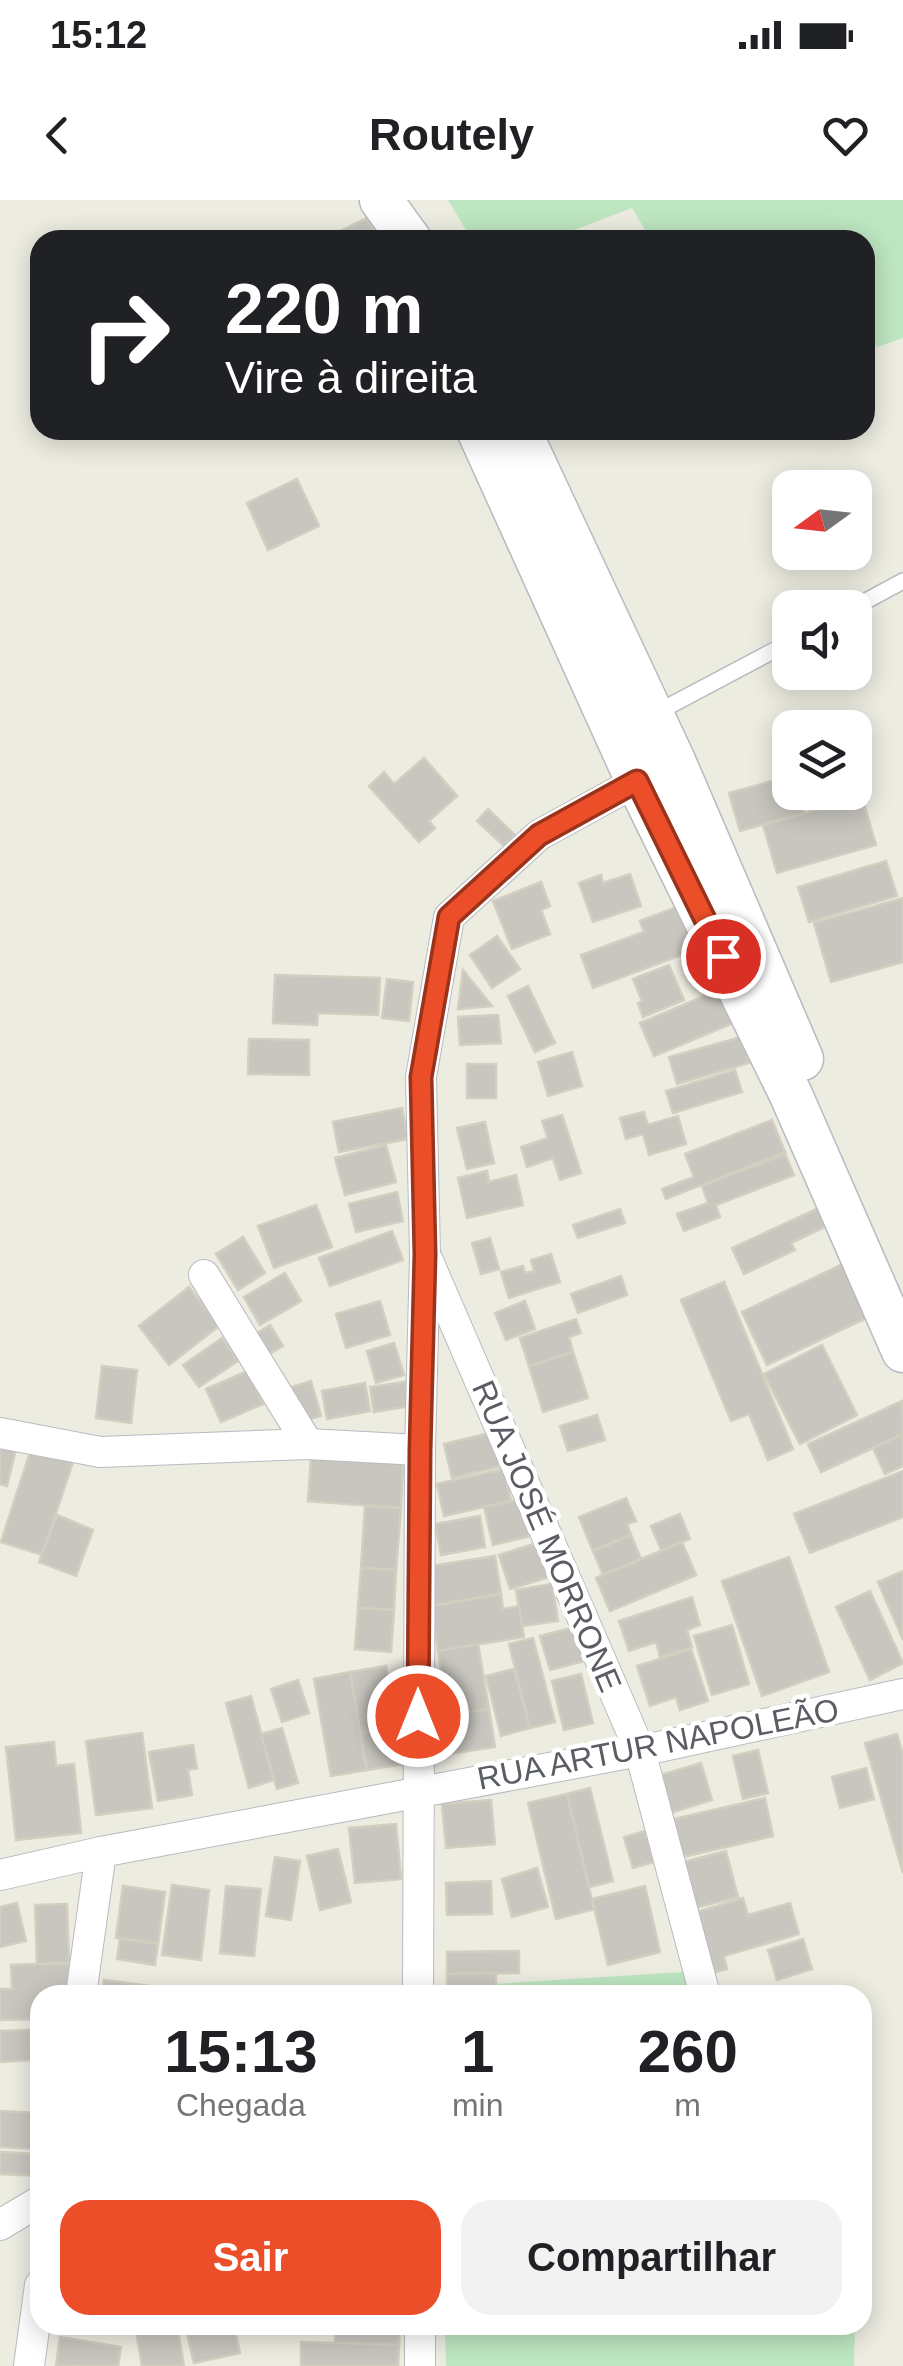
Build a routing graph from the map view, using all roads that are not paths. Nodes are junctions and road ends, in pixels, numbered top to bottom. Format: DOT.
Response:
graph roads {
  1 [pos="483,440"];
  2 [pos="524,440"];
  3 [pos="903,581"];
  4 [pos="872,598"];
  5 [pos="772,652"];
  6 [pos="652,715"];
  7 [pos="656,771"];
  8 [pos="425,1254"];
  9 [pos="204,1275"];
  10 [pos="895,1291"];
  11 [pos="903,1351"];
  12 [pos="0,1433"];
  13 [pos="308,1444"];
  14 [pos="420,1450"];
  15 [pos="903,1694"];
  16 [pos="640,1752"];
  17 [pos="417,1792"];
  18 [pos="101,1852"];
  19 [pos="0,1875"];
  20 [pos="81,1985"];
  21 [pos="418,1985"];
  22 [pos="702,1985"];
  23 [pos="30,2207"];
  24 [pos="0,2226"];
  25 [pos="33,2335"];
  26 [pos="420,2335"];
  27 [pos="0,2364"];
  28 [pos="29,2365"];
  29 [pos="420,2366"];
  1 -- 7 [label="main road"];
  2 -- 6 [label="main road"];
  3 -- 4 [label="lane"];
  5 -- 6 [label="lane"];
  6 -- 7 [label="main road"];
  7 -- 8 [label="street"];
  7 -- 10 [label="main road"];
  8 -- 14 [label="street"];
  8 -- 16 [label="street, RUA JOSÉ MORRONE"];
  9 -- 13 [label="street"];
  10 -- 11 [label="main road"];
  12 -- 13 [label="street"];
  13 -- 14 [label="street"];
  14 -- 17 [label="street"];
  15 -- 16 [label="street, RUA ARTUR NAPOLEÃO"];
  16 -- 17 [label="street, RUA ARTUR NAPOLEÃO"];
  16 -- 22 [label="street, RUA JOSÉ MORRONE"];
  17 -- 18 [label="street, RUA ARTUR NAPOLEÃO"];
  17 -- 21 [label="street"];
  18 -- 19 [label="street, RUA ARTUR NAPOLEÃO"];
  18 -- 20 [label="street"];
  23 -- 24 [label="street"];
  25 -- 28 [label="street"];
  26 -- 29 [label="street"];
  27 -- 28 [label="street"];
}
